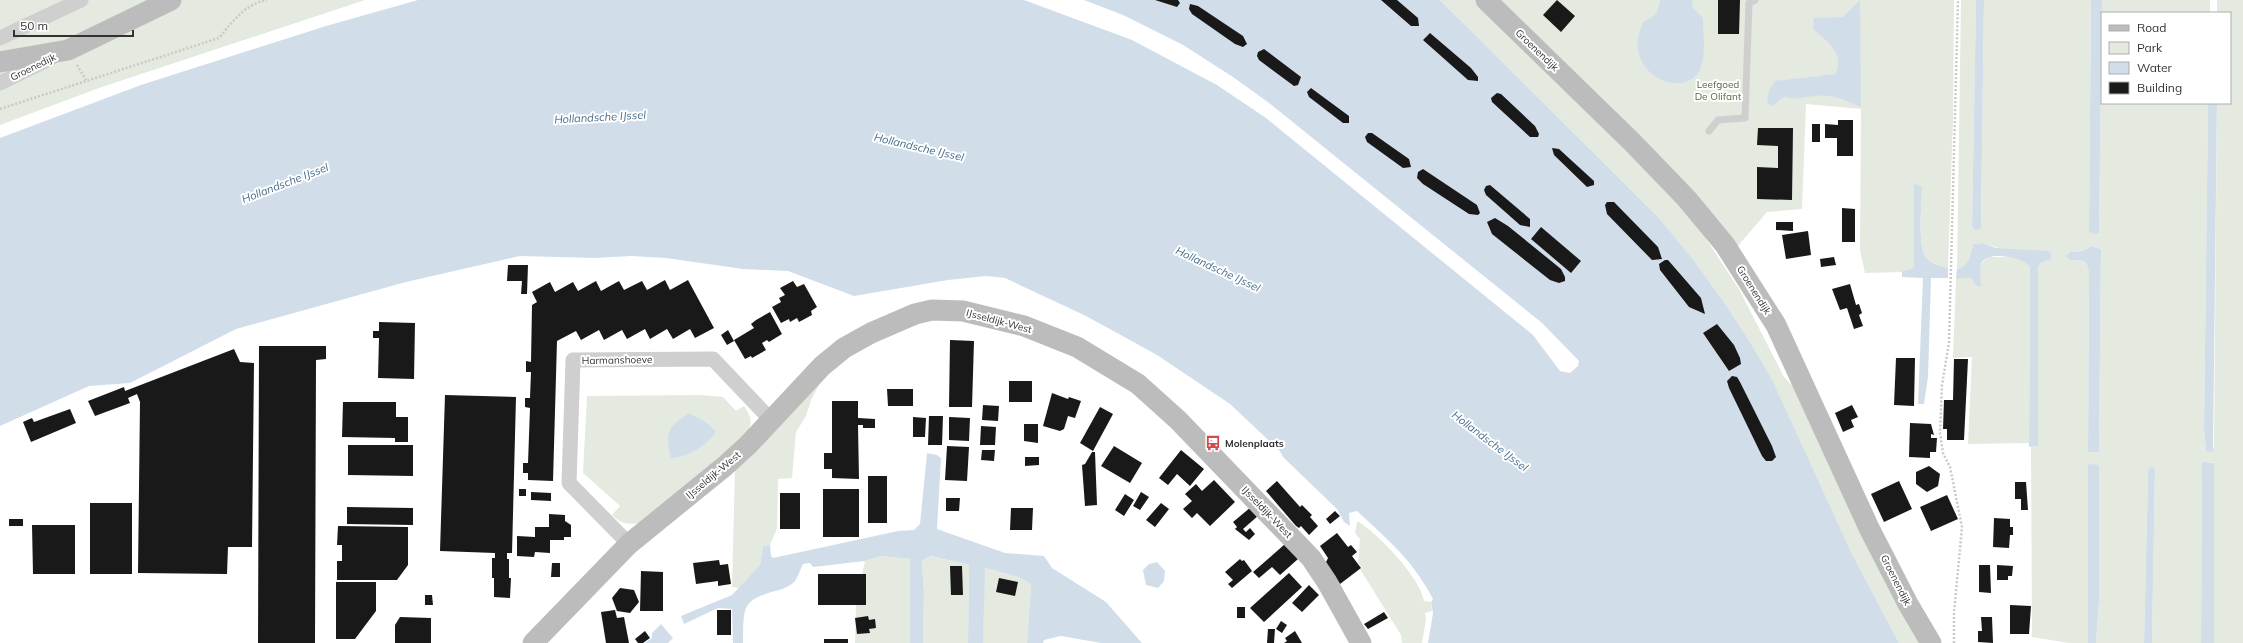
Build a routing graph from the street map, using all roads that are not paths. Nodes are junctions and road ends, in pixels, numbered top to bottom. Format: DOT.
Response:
graph roads {
  1 [pos="171,0"];
  2 [pos="1755,0"];
  3 [pos="78,1"];
  4 [pos="1494,4"];
  5 [pos="0,38"];
  6 [pos="73,58"];
  7 [pos="0,62"];
  8 [pos="0,83"];
  9 [pos="1709,131"];
  10 [pos="771,420"];
  11 [pos="629,544"];
  12 [pos="533,643"];
  13 [pos="1361,643"];
  14 [pos="1931,643"];
  1 -- 6 [label="street"];
  2 -- 9 [label="lane"];
  3 -- 5 [label="street"];
  4 -- 14 [label="street, Groenendijk"];
  6 -- 7 [label="street, Groenedijk"];
  6 -- 8 [label="street, Groenedijk"];
  10 -- 11 [label="street, IJsseldijk-West"];
  10 -- 11 [label="street, Harmanshoeve"];
  10 -- 13 [label="street, IJsseldijk-West"];
  11 -- 12 [label="street, IJsseldijk-West"];
}
